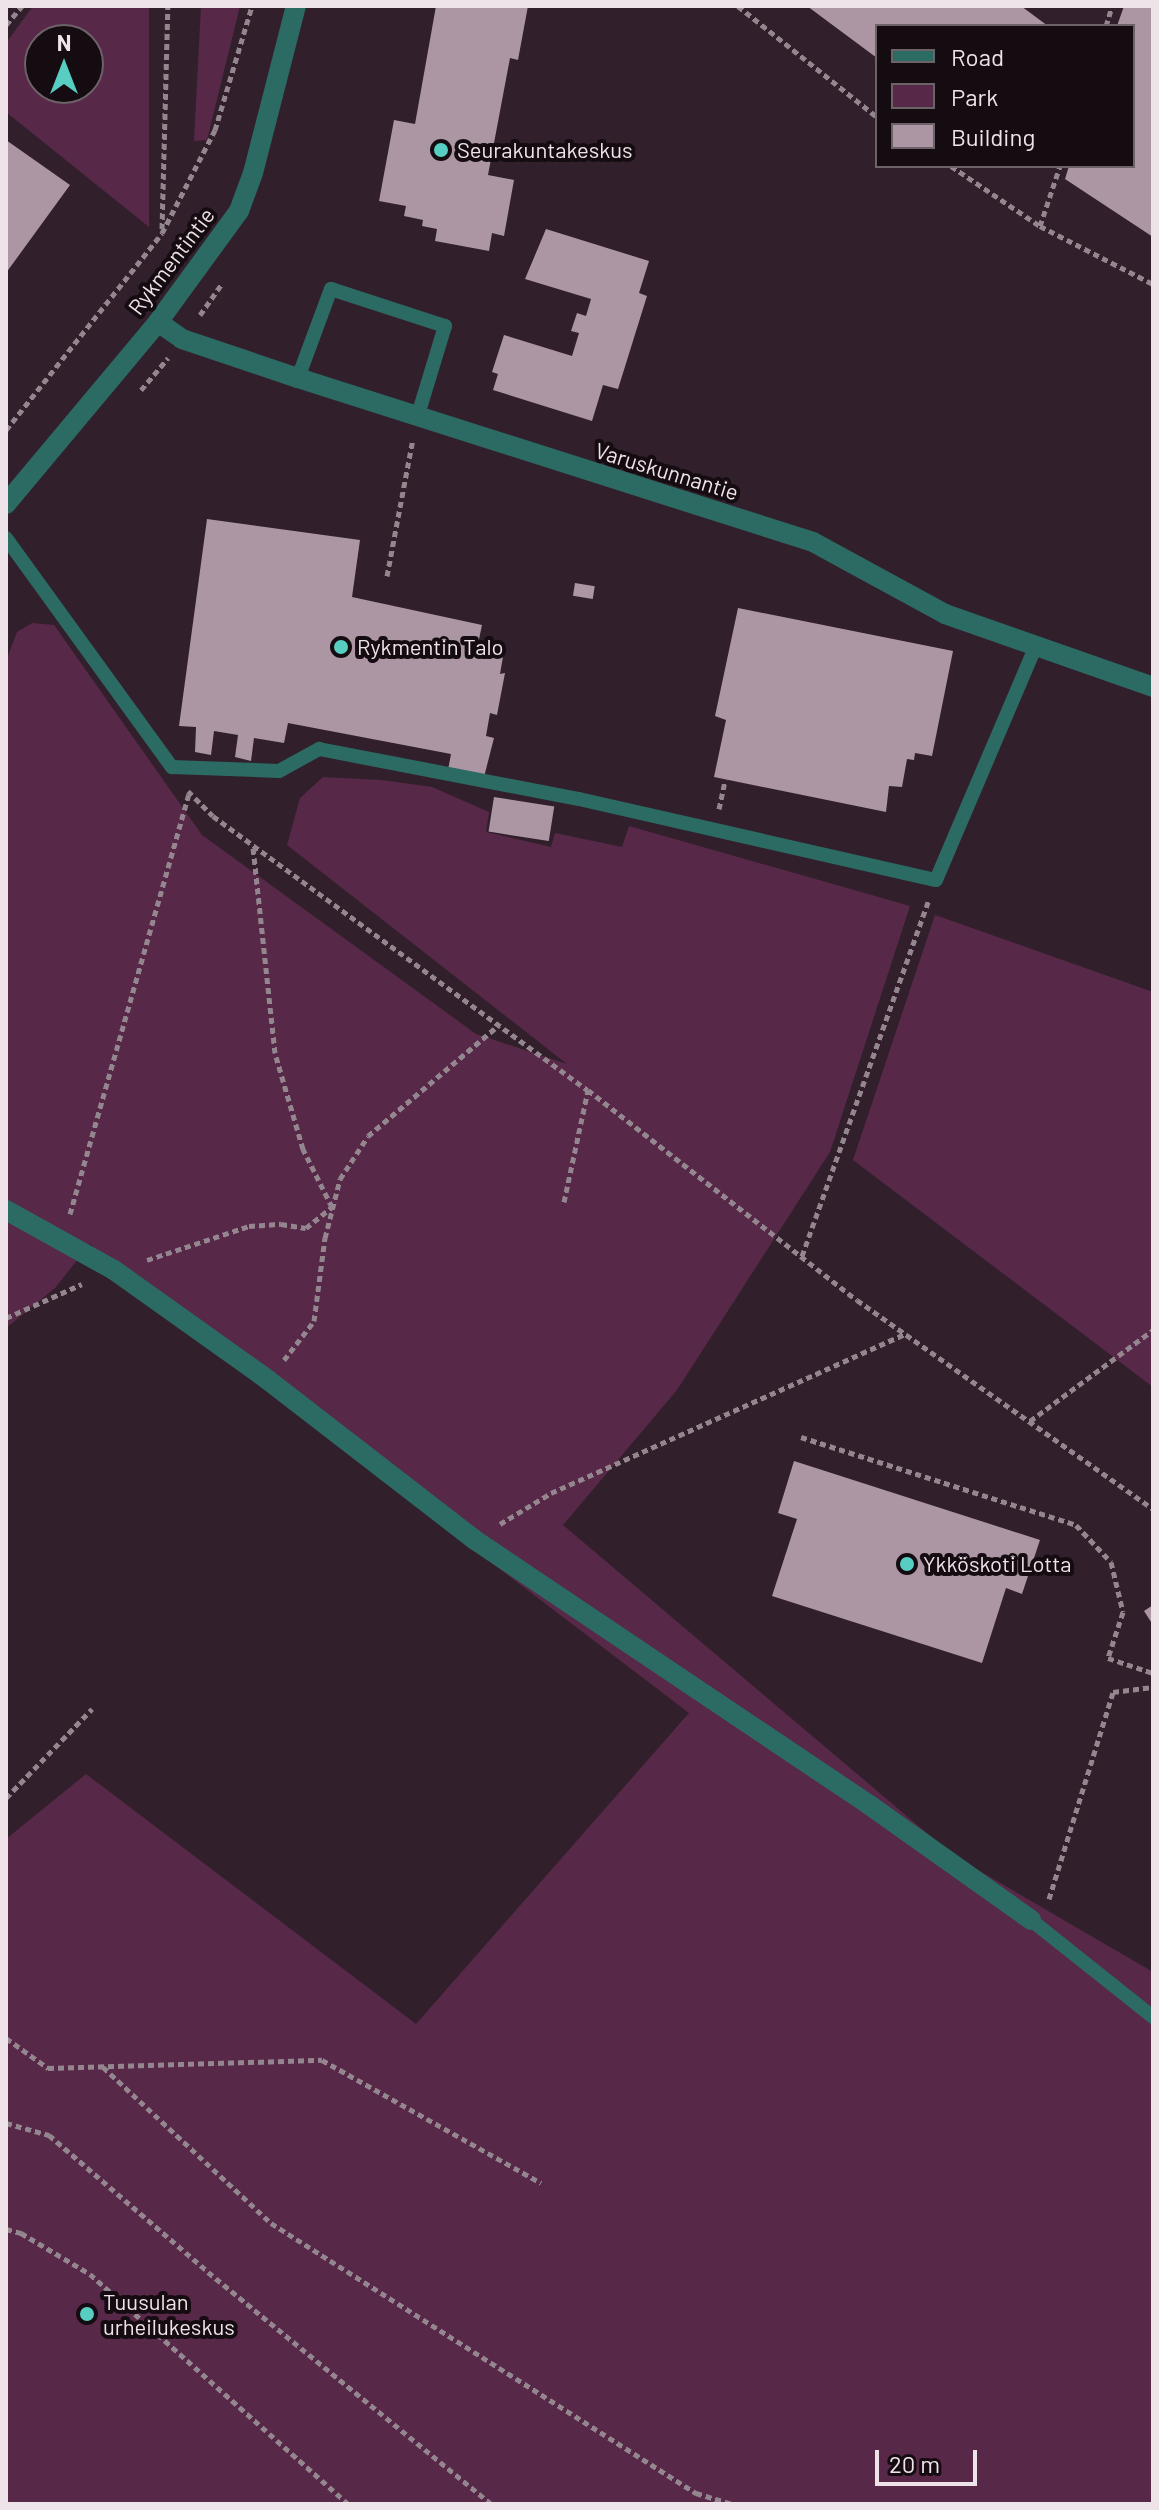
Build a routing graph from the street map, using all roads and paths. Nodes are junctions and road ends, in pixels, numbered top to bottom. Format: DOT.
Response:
graph roads {
  1 [pos="22,6"];
  2 [pos="168,6"];
  3 [pos="252,6"];
  4 [pos="296,6"];
  5 [pos="738,6"];
  6 [pos="6,25"];
  7 [pos="875,115"];
  8 [pos="954,168"];
  9 [pos="1059,168"];
  10 [pos="1040,226"];
  11 [pos="162,233"];
  12 [pos="1153,284"];
  13 [pos="158,322"];
  14 [pos="298,378"];
  15 [pos="418,415"];
  16 [pos="6,430"];
  17 [pos="6,504"];
  18 [pos="6,538"];
  19 [pos="387,576"];
  20 [pos="1035,648"];
  21 [pos="1153,687"];
  22 [pos="172,767"];
  23 [pos="189,792"];
  24 [pos="253,846"];
  25 [pos="936,880"];
  26 [pos="499,1025"];
  27 [pos="588,1090"];
  28 [pos="564,1202"];
  29 [pos="332,1207"];
  30 [pos="6,1210"];
  31 [pos="63,1238"];
  32 [pos="802,1256"];
  33 [pos="114,1270"];
  34 [pos="6,1318"];
  35 [pos="1153,1330"];
  36 [pos="907,1333"];
  37 [pos="268,1380"];
  38 [pos="1030,1421"];
  39 [pos="801,1437"];
  40 [pos="1153,1509"];
  41 [pos="475,1540"];
  42 [pos="1153,1673"];
  43 [pos="1153,1687"];
  44 [pos="92,1709"];
  45 [pos="6,1798"];
  46 [pos="1035,1923"];
  47 [pos="1153,2017"];
  48 [pos="6,2038"];
  49 [pos="103,2067"];
  50 [pos="6,2123"];
  51 [pos="541,2183"];
  52 [pos="6,2229"];
  53 [pos="348,2504"];
  54 [pos="491,2504"];
  55 [pos="733,2504"];
  1 -- 6 [label="path"];
  2 -- 11 [label="path"];
  3 -- 11 [label="path"];
  4 -- 13 [label="street, Rykmentintie"];
  5 -- 7 [label="path"];
  8 -- 10 [label="path"];
  9 -- 10 [label="path"];
  10 -- 12 [label="path"];
  11 -- 16 [label="path"];
  13 -- 14 [label="street, Varuskunnantie"];
  13 -- 17 [label="street, Rykmentintie"];
  14 -- 15 [label="street, Varuskunnantie"];
  14 -- 15 [label="lane"];
  15 -- 19 [label="path"];
  15 -- 20 [label="street, Varuskunnantie"];
  18 -- 22 [label="lane"];
  20 -- 21 [label="street, Varuskunnantie"];
  20 -- 25 [label="lane"];
  22 -- 23 [label="path"];
  22 -- 25 [label="lane"];
  23 -- 24 [label="path"];
  23 -- 31 [label="path"];
  24 -- 26 [label="path"];
  24 -- 29 [label="path"];
  25 -- 32 [label="path"];
  26 -- 27 [label="path"];
  26 -- 29 [label="path"];
  27 -- 28 [label="path"];
  27 -- 32 [label="path"];
  29 -- 33 [label="path"];
  29 -- 37 [label="path"];
  30 -- 31 [label="street"];
  31 -- 33 [label="street"];
  32 -- 36 [label="path"];
  33 -- 34 [label="path"];
  33 -- 37 [label="street"];
  35 -- 38 [label="path"];
  36 -- 38 [label="path"];
  36 -- 41 [label="path"];
  37 -- 41 [label="street"];
  38 -- 40 [label="path"];
  39 -- 42 [label="path"];
  41 -- 46 [label="street"];
  43 -- 46 [label="path"];
  44 -- 45 [label="path"];
  46 -- 47 [label="lane"];
  48 -- 49 [label="path"];
  49 -- 51 [label="path"];
  49 -- 55 [label="path"];
  50 -- 54 [label="path"];
  52 -- 53 [label="path"];
}
